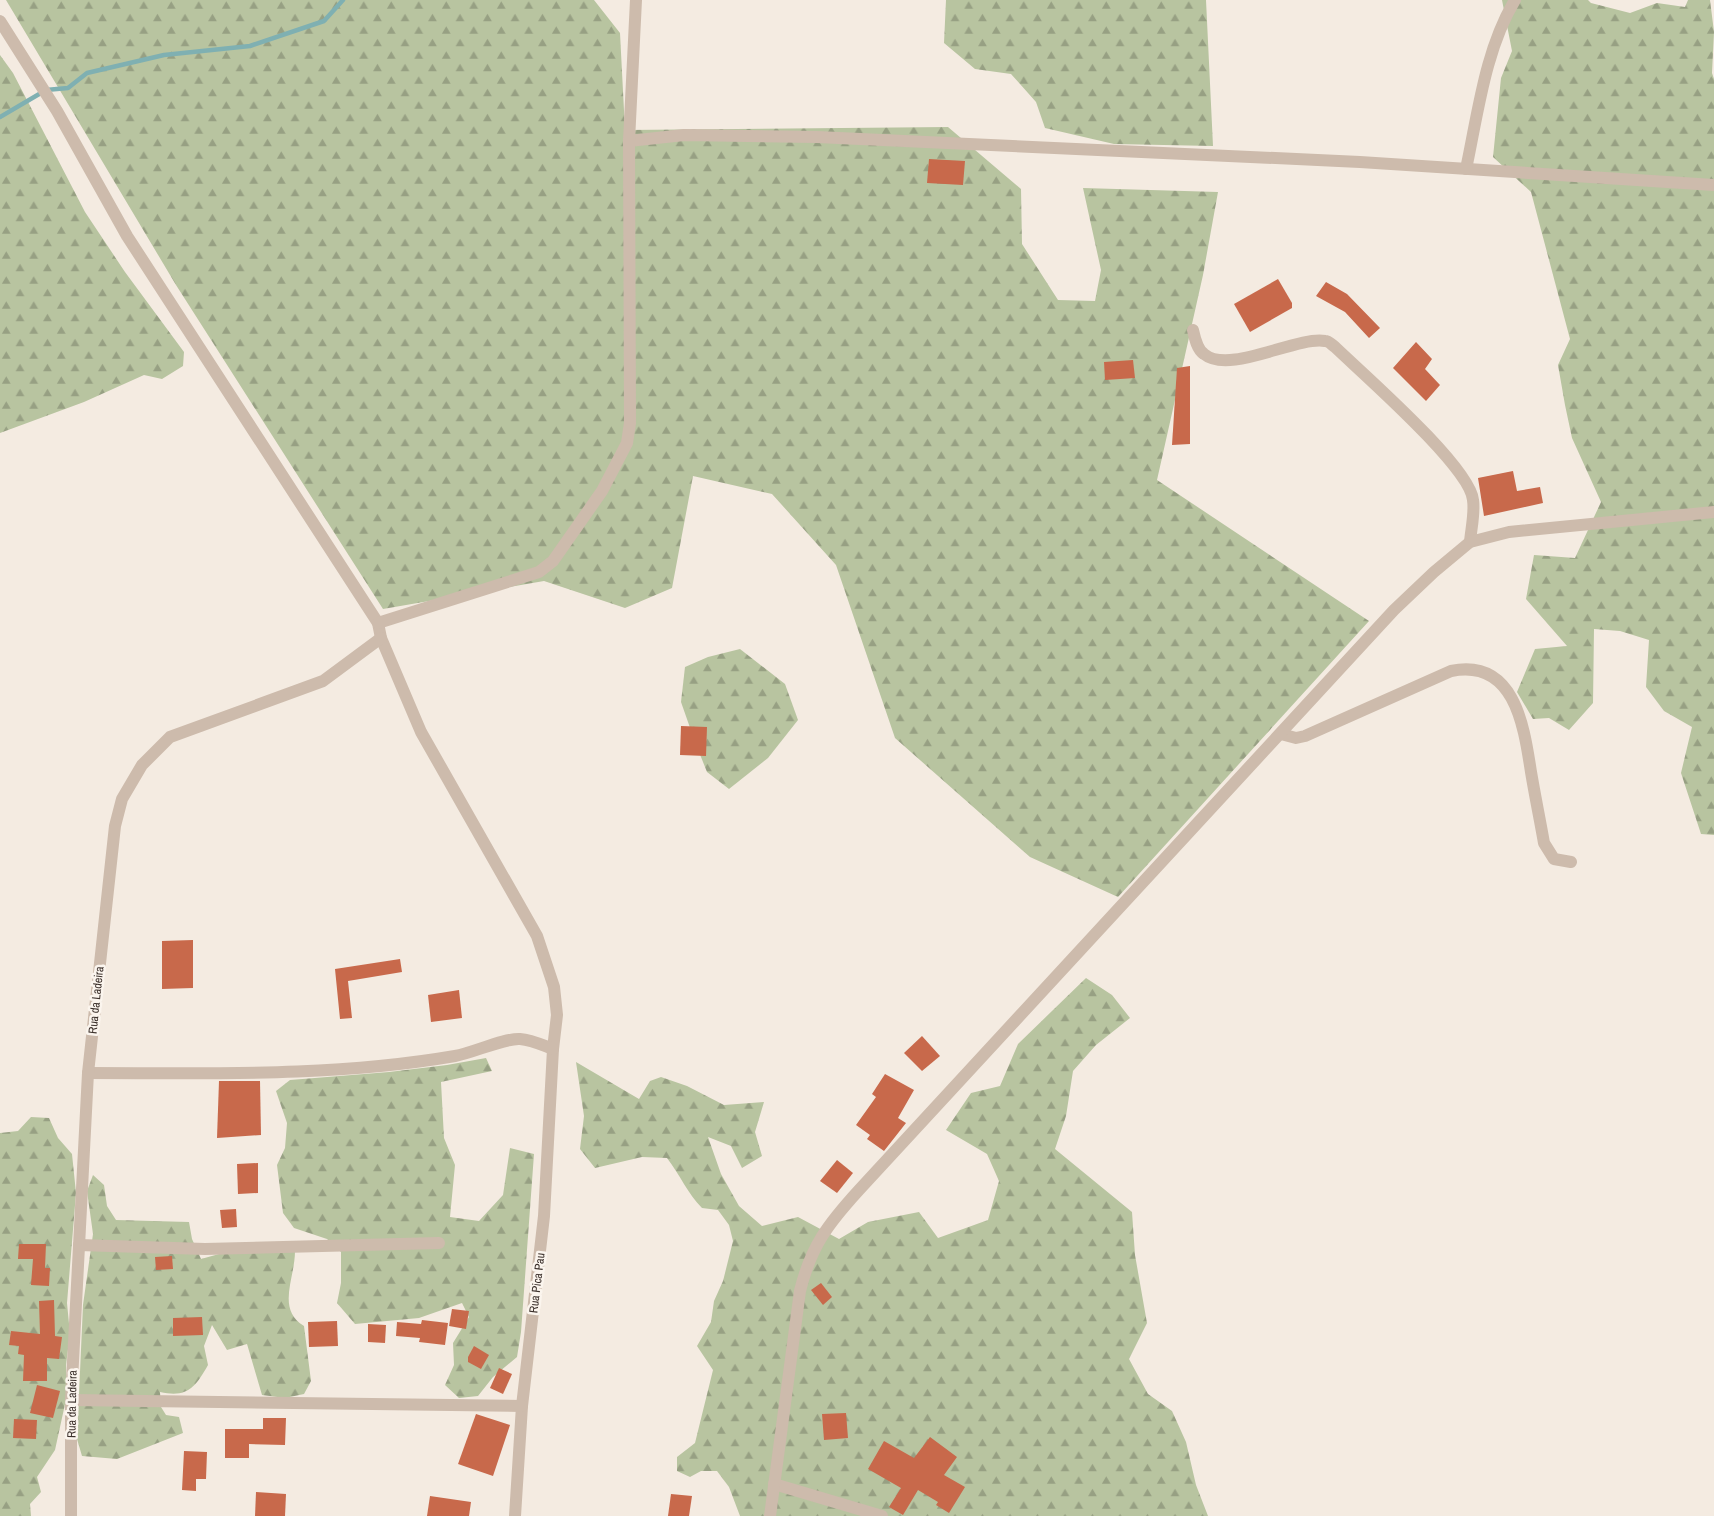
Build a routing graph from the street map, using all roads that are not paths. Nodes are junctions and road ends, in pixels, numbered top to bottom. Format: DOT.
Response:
graph roads {
  1 [pos="636,0"];
  2 [pos="1514,0"];
  3 [pos="0,21"];
  4 [pos="629,141"];
  5 [pos="1466,169"];
  6 [pos="1714,186"];
  7 [pos="1193,330"];
  8 [pos="1714,512"];
  9 [pos="1470,542"];
  10 [pos="378,623"];
  11 [pos="381,638"];
  12 [pos="1280,734"];
  13 [pos="1570,862"];
  14 [pos="553,1049"];
  15 [pos="88,1073"];
  16 [pos="439,1243"];
  17 [pos="79,1245"];
  18 [pos="71,1400"];
  19 [pos="522,1406"];
  20 [pos="774,1484"];
  21 [pos="71,1516"];
  22 [pos="515,1516"];
  23 [pos="770,1516"];
  24 [pos="882,1516"];
  1 -- 4 [label="street"];
  2 -- 5 [label="street"];
  3 -- 10 [label="street"];
  4 -- 5 [label="street"];
  4 -- 10 [label="street"];
  5 -- 6 [label="street"];
  7 -- 9 [label="street"];
  8 -- 9 [label="street"];
  9 -- 12 [label="street"];
  10 -- 11 [label="street, Rua Pica Pau"];
  11 -- 14 [label="street, Rua Pica Pau"];
  11 -- 15 [label="street, Rua da Ladeira"];
  12 -- 13 [label="street"];
  12 -- 20 [label="street"];
  14 -- 15 [label="street"];
  14 -- 19 [label="street, Rua Pica Pau"];
  15 -- 17 [label="street, Rua da Ladeira"];
  16 -- 17 [label="street"];
  17 -- 18 [label="street, Rua da Ladeira"];
  18 -- 19 [label="street"];
  18 -- 21 [label="street, Rua da Ladeira"];
  19 -- 22 [label="street, Rua Pica Pau"];
  20 -- 23 [label="street"];
  20 -- 24 [label="street"];
}
